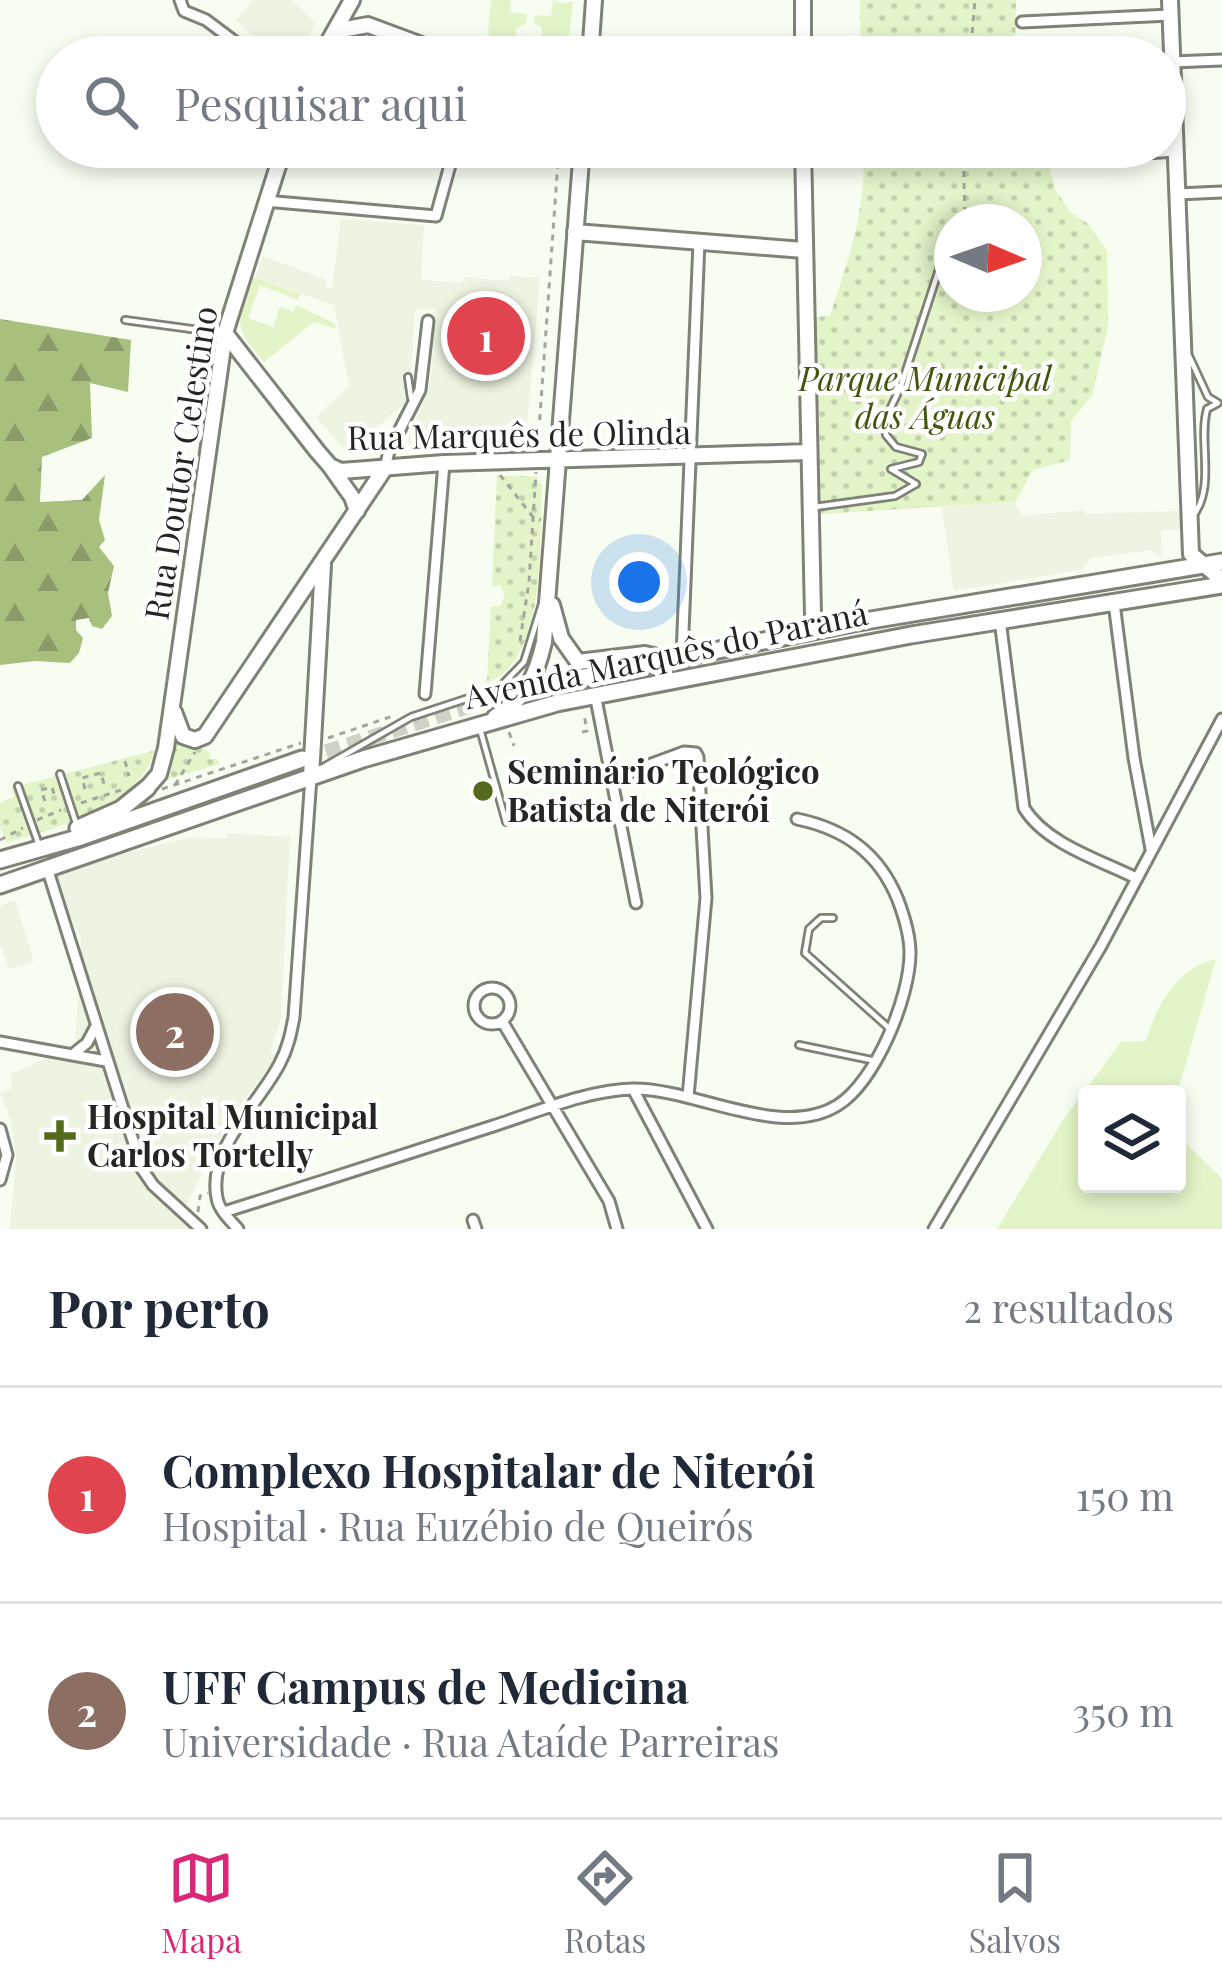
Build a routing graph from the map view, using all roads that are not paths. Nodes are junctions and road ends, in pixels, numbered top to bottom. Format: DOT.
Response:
graph roads {
  1 [pos="180,0"];
  2 [pos="352,0"];
  3 [pos="594,0"];
  4 [pos="802,0"];
  5 [pos="1170,7"];
  6 [pos="1022,22"];
  7 [pos="334,31"];
  8 [pos="227,36"];
  9 [pos="331,36"];
  10 [pos="398,36"];
  11 [pos="591,36"];
  12 [pos="803,36"];
  13 [pos="1222,60"];
  14 [pos="1186,61"];
  15 [pos="277,168"];
  16 [pos="449,168"];
  17 [pos="580,168"];
  18 [pos="803,168"];
  19 [pos="1176,168"];
  20 [pos="1222,192"];
  21 [pos="1177,194"];
  22 [pos="265,201"];
  23 [pos="575,232"];
  24 [pos="699,242"];
  25 [pos="804,250"];
  26 [pos="934,285"];
  27 [pos="125,320"];
  28 [pos="428,321"];
  29 [pos="225,333"];
  30 [pos="1183,350"];
  31 [pos="408,377"];
  32 [pos="415,403"];
  33 [pos="808,452"];
  34 [pos="690,458"];
  35 [pos="556,461"];
  36 [pos="443,463"];
  37 [pos="330,466"];
  38 [pos="385,468"];
  39 [pos="809,508"];
  40 [pos="357,511"];
  41 [pos="1190,520"];
  42 [pos="323,560"];
  43 [pos="1222,562"];
  44 [pos="1201,566"];
  45 [pos="1222,583"];
  46 [pos="549,589"];
  47 [pos="298,597"];
  48 [pos="1114,603"];
  49 [pos="321,605"];
  50 [pos="907,607"];
  51 [pos="1000,620"];
  52 [pos="817,630"];
  53 [pos="911,634"];
  54 [pos="820,651"];
  55 [pos="674,658"];
  56 [pos="560,682"];
  57 [pos="425,694"];
  58 [pos="595,694"];
  59 [pos="172,705"];
  60 [pos="1222,718"];
  61 [pos="485,722"];
  62 [pos="303,751"];
  63 [pos="60,773"];
  64 [pos="311,777"];
  65 [pos="611,779"];
  66 [pos="18,786"];
  67 [pos="152,789"];
  68 [pos="797,819"];
  69 [pos="506,822"];
  70 [pos="78,828"];
  71 [pos="39,845"];
  72 [pos="1151,849"];
  73 [pos="4,858"];
  74 [pos="48,871"];
  75 [pos="1136,878"];
  76 [pos="0,885"];
  77 [pos="636,903"];
  78 [pos="833,918"];
  79 [pos="502,1022"];
  80 [pos="96,1027"];
  81 [pos="890,1029"];
  82 [pos="0,1042"];
  83 [pos="799,1045"];
  84 [pos="72,1055"];
  85 [pos="875,1061"];
  86 [pos="108,1062"];
  87 [pos="633,1089"];
  88 [pos="688,1097"];
  89 [pos="554,1107"];
  90 [pos="0,1130"];
  91 [pos="0,1180"];
  92 [pos="224,1212"];
  93 [pos="200,1227"];
  94 [pos="238,1229"];
  95 [pos="617,1229"];
  96 [pos="707,1229"];
  97 [pos="934,1229"];
  1 -- 8 [label="street"];
  2 -- 7 [label="street"];
  3 -- 11 [label="street"];
  4 -- 12 [label="street"];
  5 -- 6 [label="street"];
  7 -- 9 [label="street"];
  7 -- 10 [label="street"];
  13 -- 14 [label="street"];
  15 -- 22 [label="street, Rua Doutor Celestino"];
  16 -- 22 [label="street"];
  17 -- 23 [label="street"];
  18 -- 25 [label="street"];
  19 -- 21 [label="street"];
  20 -- 21 [label="street"];
  21 -- 30 [label="street"];
  22 -- 29 [label="street, Rua Doutor Celestino"];
  23 -- 24 [label="street"];
  23 -- 35 [label="street"];
  24 -- 25 [label="street"];
  24 -- 34 [label="street"];
  25 -- 33 [label="street"];
  26 -- 39 [label="lane"];
  27 -- 29 [label="lane"];
  28 -- 32 [label="street"];
  29 -- 37 [label="street, Rua Marquês de Olinda"];
  29 -- 59 [label="street, Rua Doutor Celestino"];
  30 -- 41 [label="street"];
  30 -- 41 [label="lane"];
  31 -- 32 [label="lane"];
  32 -- 38 [label="street"];
  33 -- 34 [label="street, Rua Marquês de Olinda"];
  33 -- 39 [label="street"];
  34 -- 35 [label="street, Rua Marquês de Olinda"];
  34 -- 55 [label="street"];
  35 -- 36 [label="street, Rua Marquês de Olinda"];
  35 -- 46 [label="street"];
  36 -- 38 [label="street, Rua Marquês de Olinda"];
  36 -- 57 [label="street"];
  37 -- 38 [label="street, Rua Marquês de Olinda"];
  37 -- 40 [label="street"];
  38 -- 40 [label="street"];
  39 -- 52 [label="street"];
  40 -- 42 [label="street"];
  41 -- 44 [label="street"];
  42 -- 47 [label="street"];
  42 -- 49 [label="street"];
  43 -- 44 [label="main road, Avenida Marquês do Paraná"];
  44 -- 45 [label="street"];
  44 -- 50 [label="main road, Avenida Marquês do Paraná"];
  45 -- 48 [label="main road, Avenida Marquês do Paraná"];
  46 -- 55 [label="street"];
  46 -- 61 [label="street"];
  46 -- 64 [label="lane"];
  47 -- 49 [label="street"];
  47 -- 59 [label="street"];
  48 -- 51 [label="main road, Avenida Marquês do Paraná"];
  48 -- 72 [label="street"];
  49 -- 64 [label="street"];
  50 -- 52 [label="main road, Avenida Marquês do Paraná"];
  50 -- 53 [label="main road"];
  51 -- 53 [label="main road, Avenida Marquês do Paraná"];
  51 -- 75 [label="street"];
  52 -- 54 [label="main road"];
  52 -- 55 [label="main road, Avenida Marquês do Paraná"];
  53 -- 54 [label="main road, Avenida Marquês do Paraná"];
  54 -- 58 [label="main road, Avenida Marquês do Paraná"];
  55 -- 56 [label="main road, Avenida Marquês do Paraná"];
  58 -- 61 [label="main road, Avenida Marquês do Paraná"];
  58 -- 65 [label="street"];
  59 -- 67 [label="street, Rua Doutor Celestino"];
  60 -- 72 [label="street"];
  61 -- 64 [label="main road, Avenida Marquês do Paraná"];
  61 -- 69 [label="lane"];
  62 -- 73 [label="main road"];
  63 -- 70 [label="lane"];
  64 -- 74 [label="main road, Avenida Marquês do Paraná"];
  64 -- 92 [label="street"];
  65 -- 77 [label="street"];
  65 -- 88 [label="street"];
  66 -- 71 [label="lane"];
  67 -- 70 [label="main road"];
  68 -- 81 [label="street"];
  70 -- 71 [label="main road"];
  71 -- 73 [label="main road"];
  72 -- 75 [label="street"];
  74 -- 76 [label="main road, Avenida Marquês do Paraná"];
  74 -- 80 [label="street"];
  75 -- 97 [label="street"];
  78 -- 81 [label="lane"];
  79 -- 79 [label="street"];
  79 -- 89 [label="street"];
  80 -- 84 [label="street"];
  80 -- 86 [label="street"];
  81 -- 85 [label="street"];
  82 -- 84 [label="street"];
  83 -- 85 [label="lane"];
  84 -- 86 [label="street"];
  85 -- 88 [label="street"];
  86 -- 93 [label="street"];
  87 -- 88 [label="street"];
  87 -- 89 [label="street"];
  87 -- 96 [label="street"];
  89 -- 92 [label="street"];
  89 -- 95 [label="street"];
  90 -- 91 [label="street"];
  92 -- 94 [label="street"];
}
